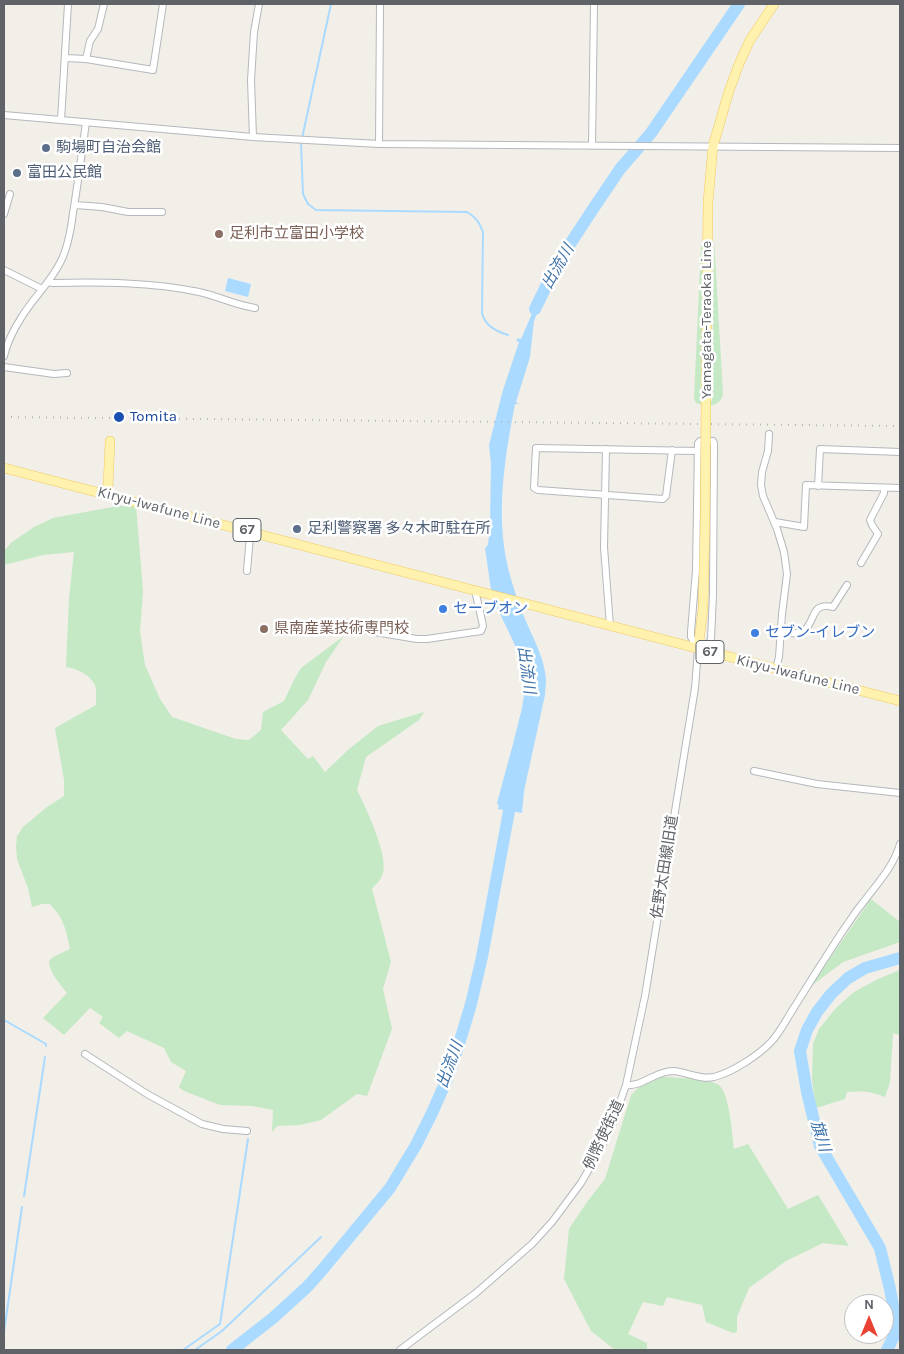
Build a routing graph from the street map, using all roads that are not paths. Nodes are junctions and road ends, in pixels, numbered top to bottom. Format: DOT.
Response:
graph roads {
  1 [pos="68,4"];
  2 [pos="104,4"];
  3 [pos="163,4"];
  4 [pos="259,4"];
  5 [pos="380,4"];
  6 [pos="594,4"];
  7 [pos="774,4"];
  8 [pos="65,58"];
  9 [pos="86,58"];
  10 [pos="4,116"];
  11 [pos="61,120"];
  12 [pos="86,122"];
  13 [pos="253,136"];
  14 [pos="379,144"];
  15 [pos="592,146"];
  16 [pos="713,146"];
  17 [pos="900,148"];
  18 [pos="10,194"];
  19 [pos="75,205"];
  20 [pos="162,212"];
  21 [pos="4,214"];
  22 [pos="4,270"];
  23 [pos="48,282"];
  24 [pos="42,289"];
  25 [pos="255,308"];
  26 [pos="4,356"];
  27 [pos="4,367"];
  28 [pos="67,373"];
  29 [pos="769,434"];
  30 [pos="110,441"];
  31 [pos="606,450"];
  32 [pos="672,450"];
  33 [pos="698,451"];
  34 [pos="900,452"];
  35 [pos="4,468"];
  36 [pos="818,486"];
  37 [pos="884,488"];
  38 [pos="900,488"];
  39 [pos="106,494"];
  40 [pos="605,495"];
  41 [pos="775,522"];
  42 [pos="252,532"];
  43 [pos="862,563"];
  44 [pos="247,571"];
  45 [pos="847,585"];
  46 [pos="475,590"];
  47 [pos="610,626"];
  48 [pos="369,631"];
  49 [pos="781,633"];
  50 [pos="698,649"];
  51 [pos="776,669"];
  52 [pos="900,701"];
  53 [pos="754,771"];
  54 [pos="900,792"];
  55 [pos="900,844"];
  56 [pos="86,1054"];
  57 [pos="626,1085"];
  58 [pos="247,1131"];
  59 [pos="400,1350"];
  1 -- 8 [label="street"];
  2 -- 9 [label="street"];
  3 -- 9 [label="street"];
  4 -- 13 [label="street"];
  5 -- 14 [label="street"];
  6 -- 15 [label="street"];
  7 -- 16 [label="main road, Yamagata-Teraoka Line"];
  8 -- 9 [label="street"];
  8 -- 11 [label="street"];
  10 -- 11 [label="street"];
  11 -- 12 [label="street"];
  12 -- 13 [label="street"];
  12 -- 19 [label="street"];
  13 -- 14 [label="street"];
  14 -- 15 [label="street"];
  15 -- 16 [label="street"];
  16 -- 17 [label="street"];
  16 -- 50 [label="main road, Yamagata-Teraoka Line, bridge"];
  18 -- 21 [label="street"];
  19 -- 20 [label="street"];
  19 -- 23 [label="street"];
  22 -- 24 [label="street"];
  23 -- 24 [label="street"];
  23 -- 25 [label="street"];
  24 -- 26 [label="street"];
  27 -- 28 [label="street"];
  29 -- 41 [label="street"];
  30 -- 39 [label="main road"];
  31 -- 32 [label="street"];
  31 -- 40 [label="street"];
  31 -- 40 [label="street"];
  32 -- 33 [label="street"];
  32 -- 40 [label="street"];
  33 -- 50 [label="street"];
  33 -- 50 [label="street"];
  34 -- 36 [label="street"];
  35 -- 39 [label="main road, Kiryu-Iwafune Line / 67"];
  36 -- 37 [label="street"];
  36 -- 41 [label="street"];
  37 -- 38 [label="street"];
  37 -- 43 [label="street"];
  39 -- 42 [label="main road, Kiryu-Iwafune Line / 67"];
  40 -- 47 [label="street"];
  41 -- 49 [label="street"];
  42 -- 44 [label="street"];
  42 -- 46 [label="main road, Kiryu-Iwafune Line / 67"];
  45 -- 49 [label="street"];
  46 -- 47 [label="main road, Kiryu-Iwafune Line / 67"];
  46 -- 48 [label="street"];
  47 -- 50 [label="main road, Kiryu-Iwafune Line / 67"];
  49 -- 51 [label="street"];
  50 -- 51 [label="main road, Kiryu-Iwafune Line / 67"];
  50 -- 57 [label="street, 佐野太田線旧道"];
  51 -- 52 [label="main road, Kiryu-Iwafune Line / 67"];
  53 -- 54 [label="street"];
  55 -- 57 [label="street, 例幣使街道"];
  56 -- 58 [label="street"];
  57 -- 59 [label="street, 例幣使街道"];
}
